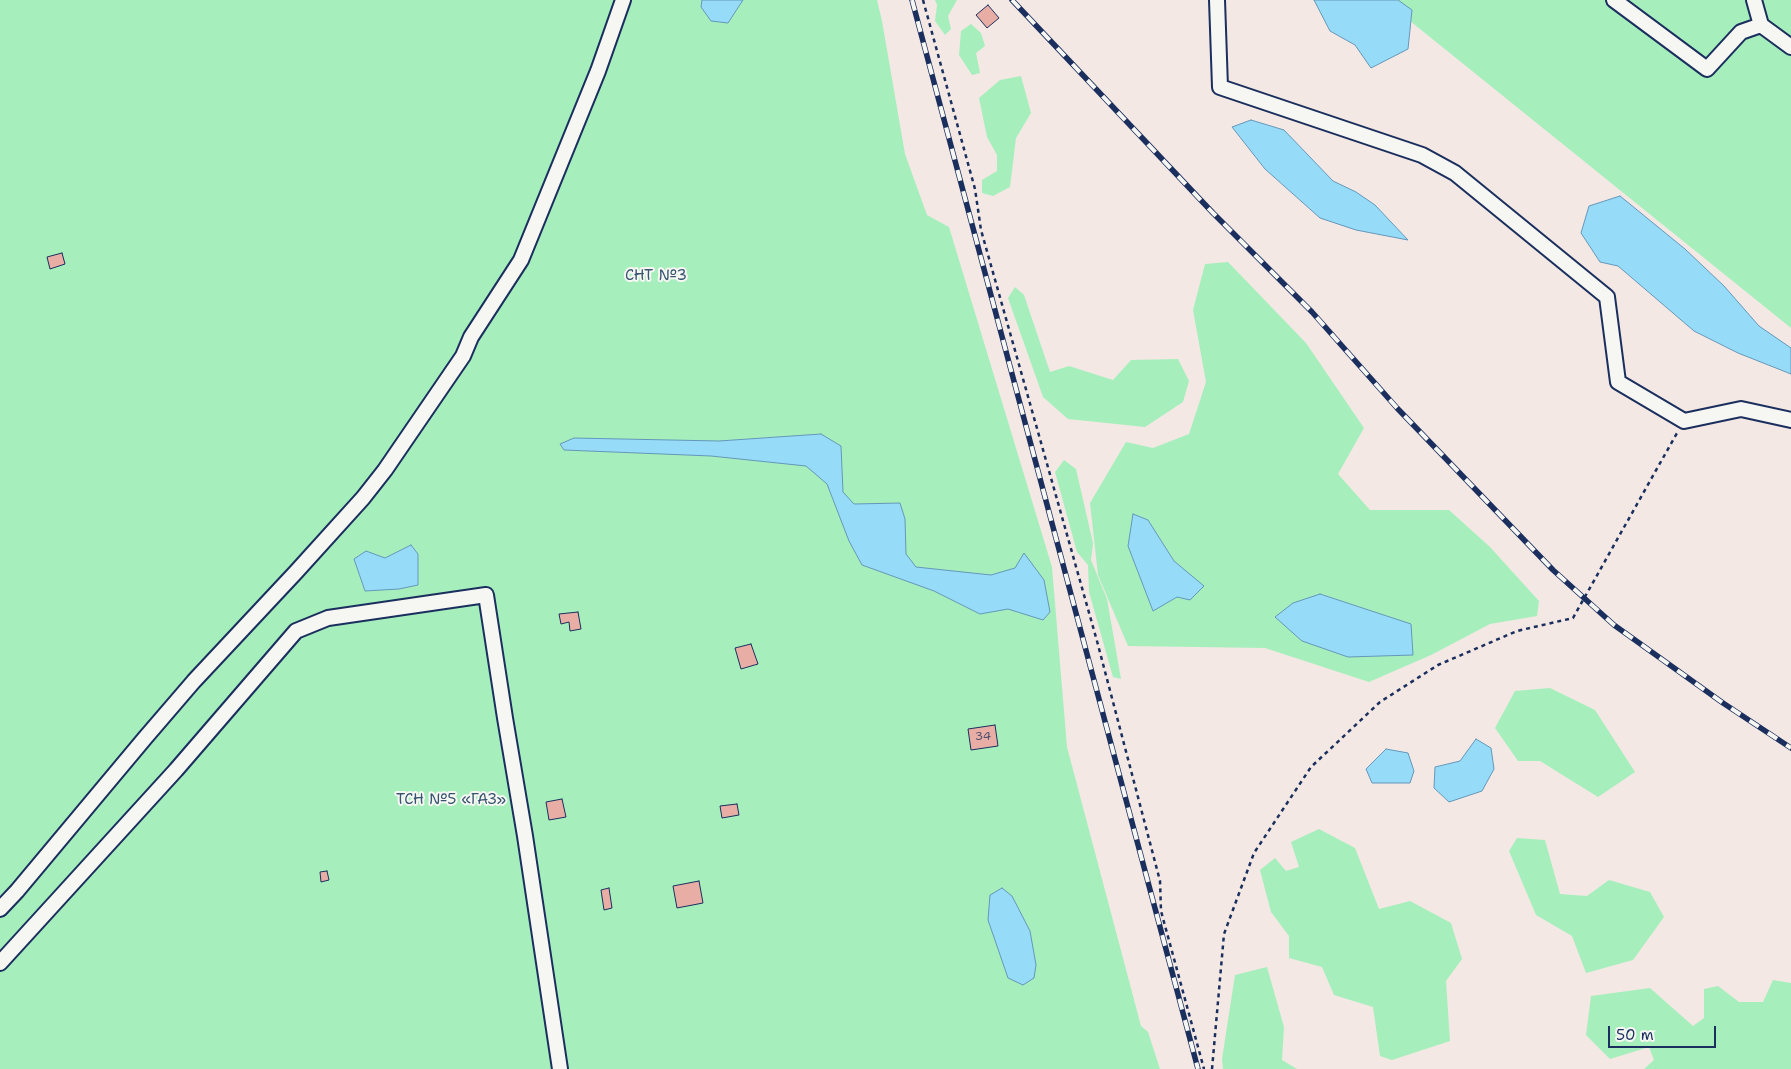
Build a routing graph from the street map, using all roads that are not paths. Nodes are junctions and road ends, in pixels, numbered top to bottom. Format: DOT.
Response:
graph roads {
  1 [pos="623,0"];
  2 [pos="1217,0"];
  3 [pos="1614,0"];
  4 [pos="1754,0"];
  5 [pos="1761,25"];
  6 [pos="1791,47"];
  7 [pos="1791,420"];
  8 [pos="0,909"];
  9 [pos="0,963"];
  10 [pos="560,1069"];
  1 -- 8 [label="lane"];
  2 -- 7 [label="lane"];
  3 -- 5 [label="lane"];
  4 -- 5 [label="lane"];
  5 -- 6 [label="lane"];
  9 -- 10 [label="lane"];
}
